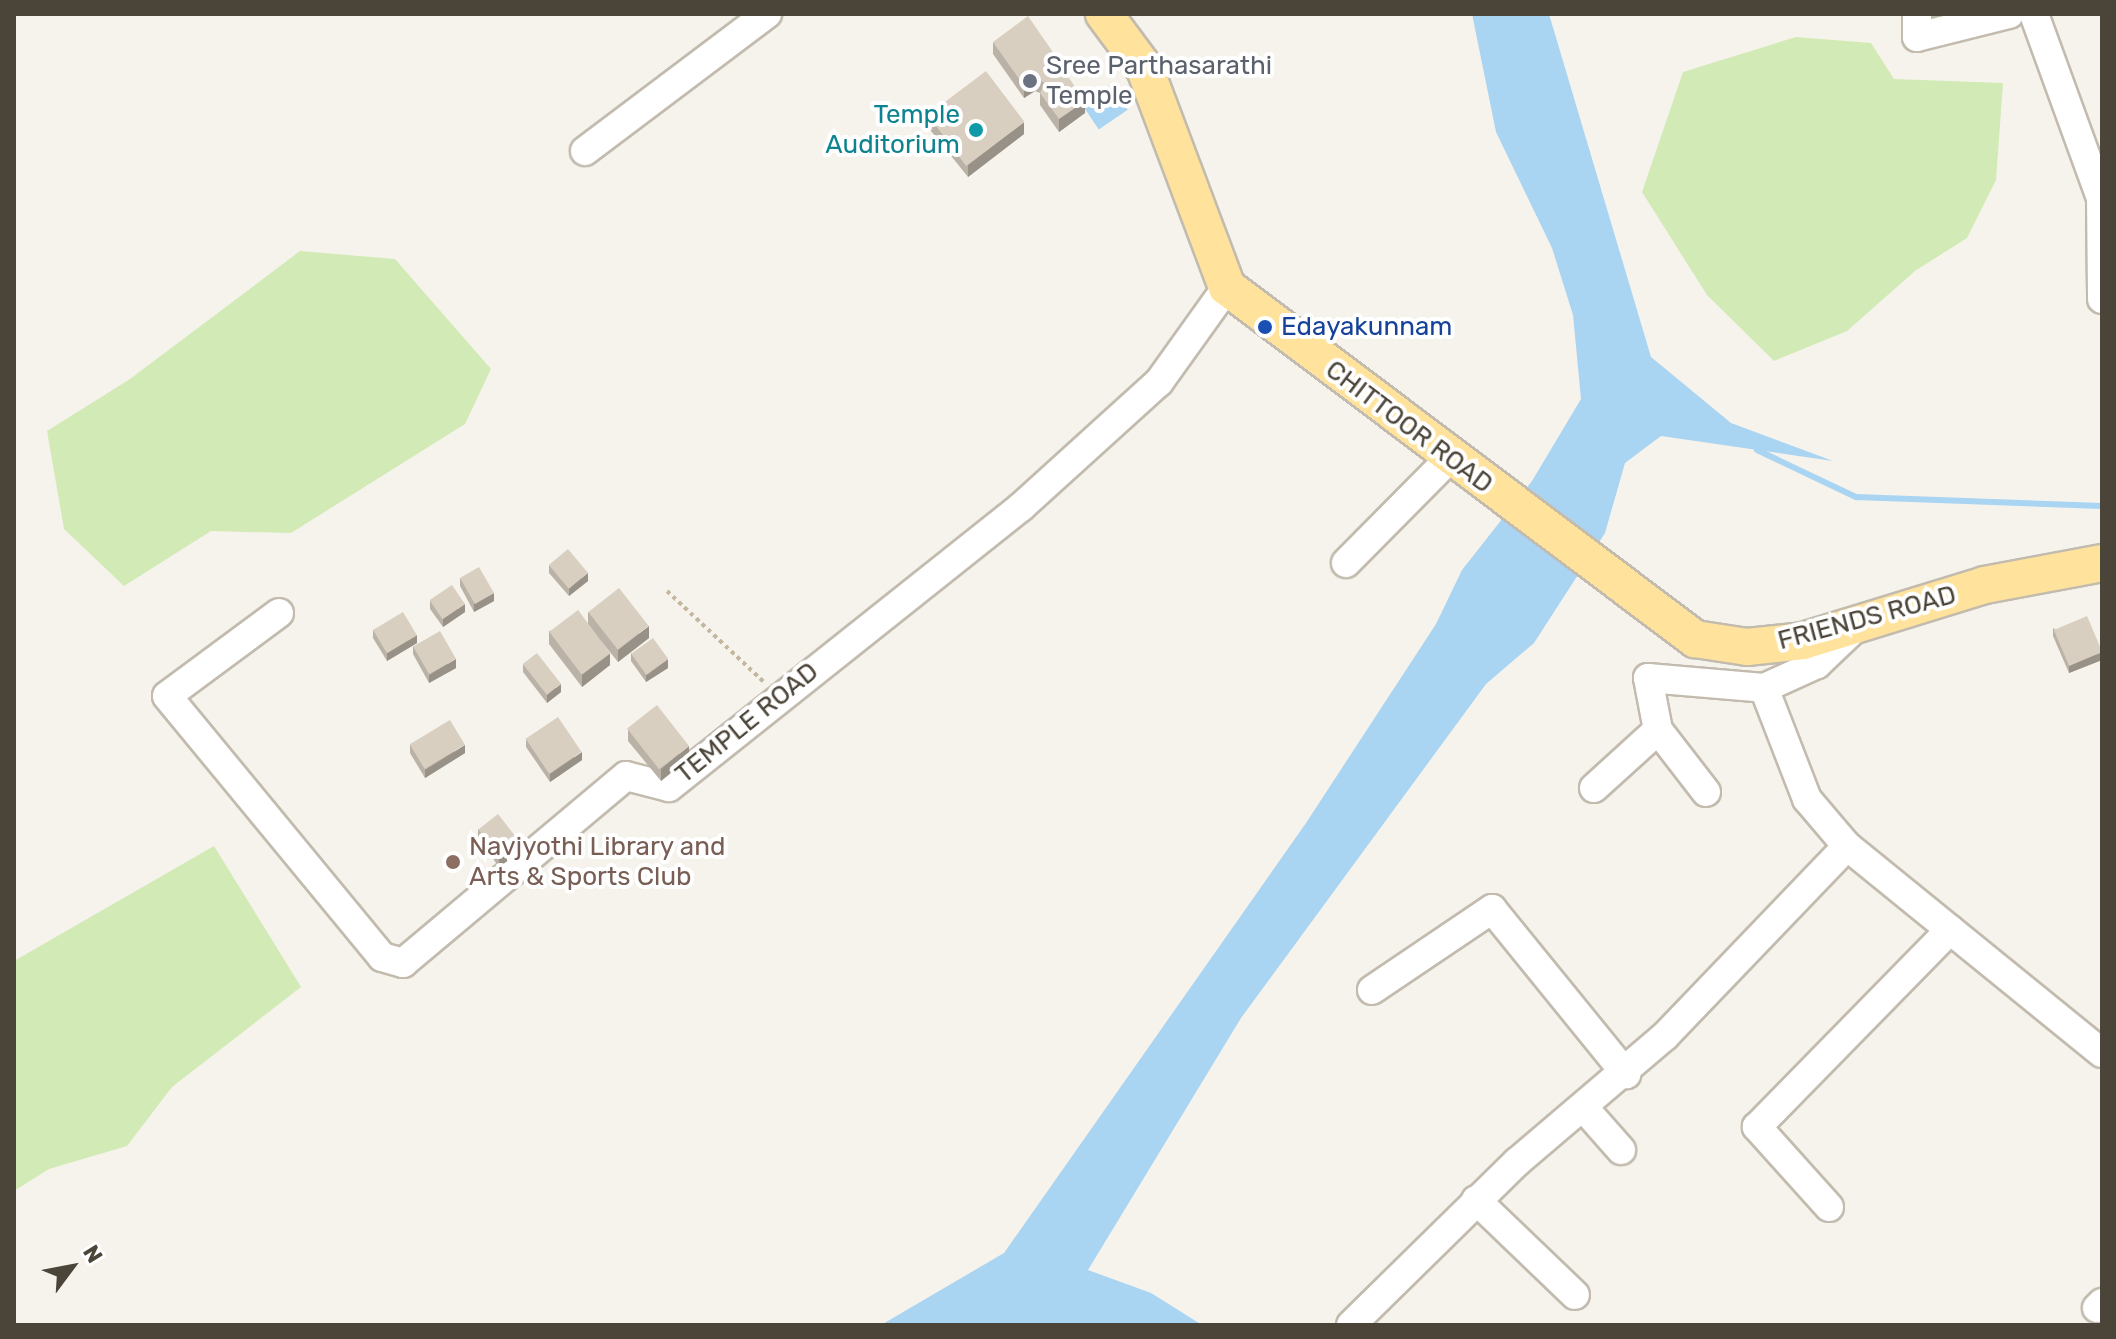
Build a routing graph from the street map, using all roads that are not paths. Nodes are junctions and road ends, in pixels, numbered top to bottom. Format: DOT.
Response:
graph roads {
  1 [pos="767,14"];
  2 [pos="1104,14"];
  3 [pos="1917,14"];
  4 [pos="2009,14"];
  5 [pos="2034,14"];
  6 [pos="585,151"];
  7 [pos="1227,287"];
  8 [pos="2102,299"];
  9 [pos="1450,458"];
  10 [pos="1346,563"];
  11 [pos="2102,563"];
  12 [pos="1603,573"];
  13 [pos="279,613"];
  14 [pos="1858,625"];
  15 [pos="1764,688"];
  16 [pos="1658,730"];
  17 [pos="1594,788"];
  18 [pos="1706,792"];
  19 [pos="1847,846"];
  20 [pos="1950,930"];
  21 [pos="1372,990"];
  22 [pos="2102,1053"];
  23 [pos="1626,1074"];
  24 [pos="1584,1108"];
  25 [pos="1621,1150"];
  26 [pos="1476,1200"];
  27 [pos="1829,1207"];
  28 [pos="1575,1295"];
  29 [pos="1351,1325"];
  1 -- 6 [label="street"];
  2 -- 7 [label="main road"];
  3 -- 4 [label="street"];
  5 -- 8 [label="street"];
  7 -- 9 [label="main road, CHITTOOR ROAD"];
  7 -- 13 [label="street, TEMPLE ROAD"];
  9 -- 10 [label="street"];
  9 -- 12 [label="main road, CHITTOOR ROAD"];
  11 -- 14 [label="main road, FRIENDS ROAD"];
  12 -- 14 [label="main road, FRIENDS ROAD"];
  14 -- 15 [label="street"];
  15 -- 16 [label="street"];
  15 -- 19 [label="street"];
  16 -- 17 [label="street"];
  16 -- 18 [label="street"];
  19 -- 20 [label="street"];
  19 -- 23 [label="street"];
  20 -- 22 [label="street"];
  20 -- 27 [label="street"];
  21 -- 23 [label="street"];
  23 -- 24 [label="street"];
  24 -- 25 [label="street"];
  24 -- 26 [label="street"];
  26 -- 28 [label="street"];
  26 -- 29 [label="street"];
}
